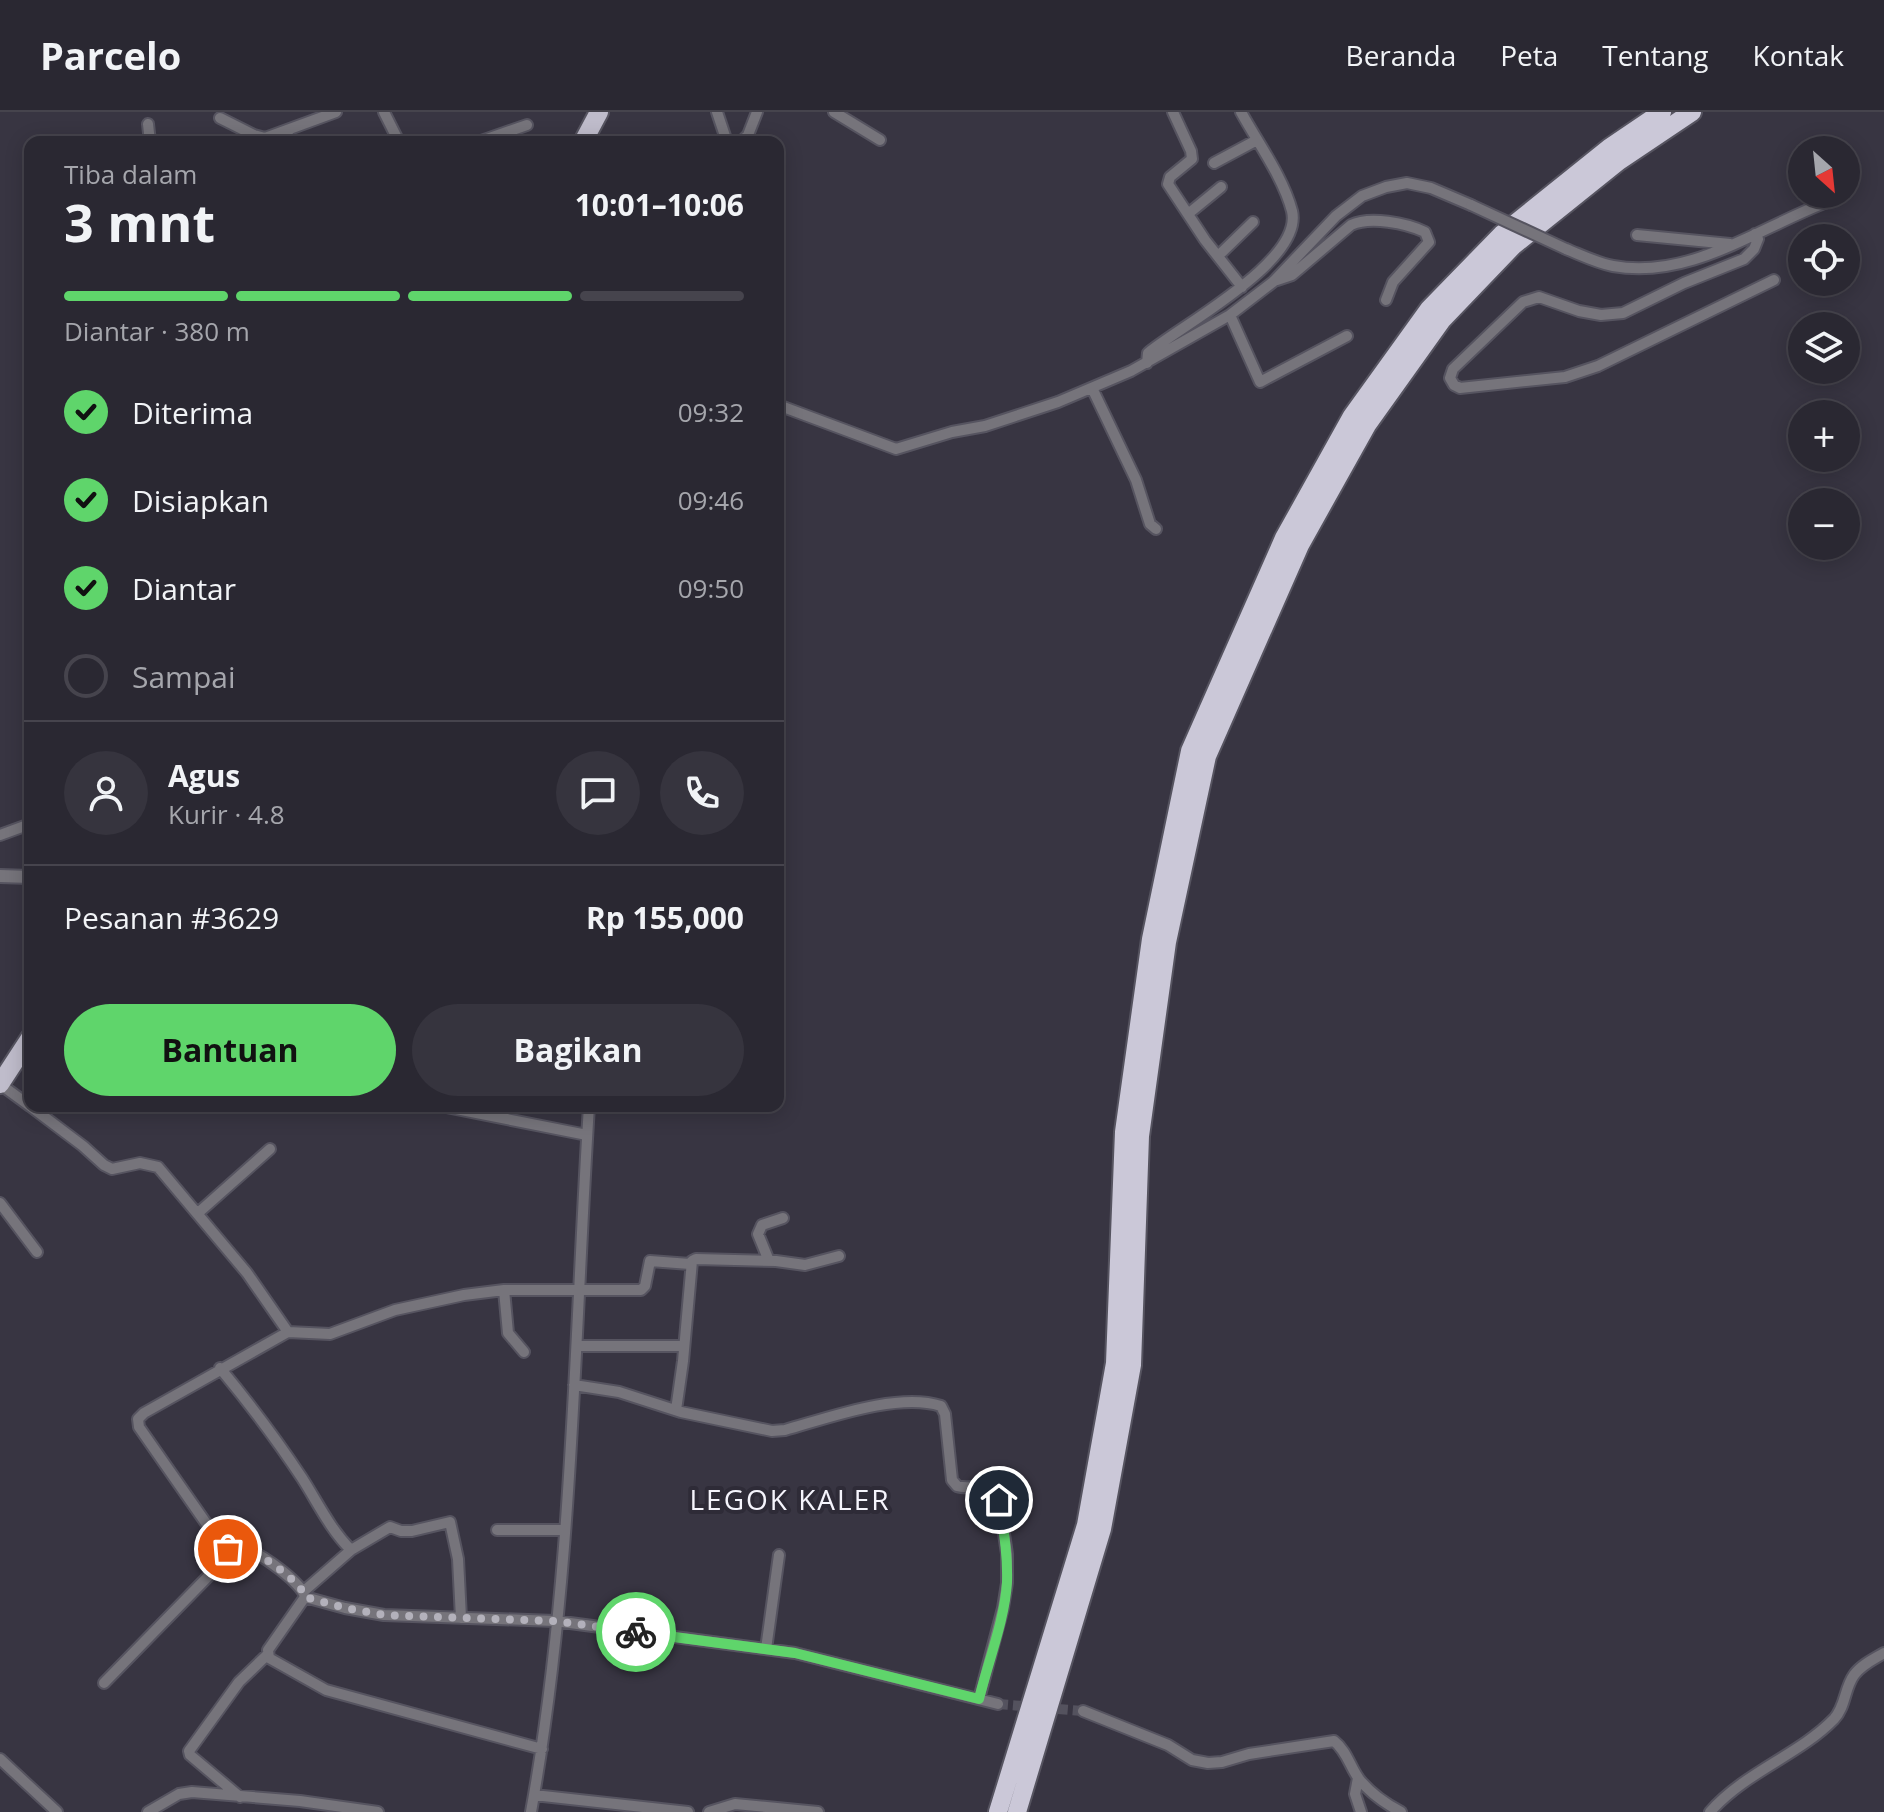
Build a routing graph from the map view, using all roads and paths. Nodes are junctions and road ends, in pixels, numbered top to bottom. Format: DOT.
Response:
graph roads {
  1 [pos="336,112"];
  2 [pos="384,112"];
  3 [pos="599,112"];
  4 [pos="717,112"];
  5 [pos="757,112"];
  6 [pos="834,112"];
  7 [pos="1173,112"];
  8 [pos="1241,112"];
  9 [pos="1662,112"];
  10 [pos="1692,112"];
  11 [pos="220,118"];
  12 [pos="148,124"];
  13 [pos="527,125"];
  14 [pos="282,132"];
  15 [pos="149,136"];
  16 [pos="255,136"];
  17 [pos="267,136"];
  18 [pos="288,136"];
  19 [pos="396,136"];
  20 [pos="495,136"];
  21 [pos="586,136"];
  22 [pos="725,136"];
  23 [pos="747,136"];
  24 [pos="880,140"];
  25 [pos="1257,140"];
  26 [pos="1214,163"];
  27 [pos="1221,187"];
  28 [pos="1811,208"];
  29 [pos="1188,214"];
  30 [pos="1253,222"];
  31 [pos="1755,234"];
  32 [pos="1637,235"];
  33 [pos="1732,245"];
  34 [pos="1218,256"];
  35 [pos="1774,280"];
  36 [pos="1273,282"];
  37 [pos="1242,287"];
  38 [pos="1386,300"];
  39 [pos="1230,315"];
  40 [pos="1347,336"];
  41 [pos="1147,363"];
  42 [pos="1092,388"];
  43 [pos="784,407"];
  44 [pos="1156,529"];
  45 [pos="24,826"];
  46 [pos="0,835"];
  47 [pos="0,876"];
  48 [pos="24,877"];
  49 [pos="24,1047"];
  50 [pos="0,1084"];
  51 [pos="24,1102"];
  52 [pos="38,1112"];
  53 [pos="494,1112"];
  54 [pos="589,1112"];
  55 [pos="587,1135"];
  56 [pos="270,1149"];
  57 [pos="0,1203"];
  58 [pos="198,1213"];
  59 [pos="783,1218"];
  60 [pos="37,1252"];
  61 [pos="839,1256"];
  62 [pos="769,1261"];
  63 [pos="690,1264"];
  64 [pos="504,1290"];
  65 [pos="580,1290"];
  66 [pos="288,1332"];
  67 [pos="577,1346"];
  68 [pos="684,1346"];
  69 [pos="524,1352"];
  70 [pos="220,1368"];
  71 [pos="574,1385"];
  72 [pos="676,1410"];
  73 [pos="497,1530"];
  74 [pos="563,1530"];
  75 [pos="351,1550"];
  76 [pos="233,1551"];
  77 [pos="779,1555"];
  78 [pos="305,1594"];
  79 [pos="461,1618"];
  80 [pos="555,1621"];
  81 [pos="766,1649"];
  82 [pos="1884,1653"];
  83 [pos="267,1655"];
  84 [pos="104,1683"];
  85 [pos="979,1699"];
  86 [pos="998,1704"];
  87 [pos="1083,1711"];
  88 [pos="542,1749"];
  89 [pos="0,1759"];
  90 [pos="1358,1778"];
  91 [pos="534,1795"];
  92 [pos="240,1797"];
  93 [pos="57,1812"];
  94 [pos="148,1812"];
  95 [pos="378,1812"];
  96 [pos="531,1812"];
  97 [pos="688,1812"];
  98 [pos="709,1812"];
  99 [pos="818,1812"];
  100 [pos="998,1812"];
  101 [pos="1017,1812"];
  102 [pos="1361,1812"];
  103 [pos="1401,1812"];
  104 [pos="1710,1812"];
  1 -- 14 [label="street"];
  2 -- 19 [label="street"];
  3 -- 21 [label="highway"];
  4 -- 22 [label="street"];
  5 -- 23 [label="street"];
  6 -- 24 [label="street"];
  7 -- 29 [label="street"];
  8 -- 25 [label="street"];
  9 -- 100 [label="highway"];
  10 -- 101 [label="highway"];
  11 -- 16 [label="street"];
  12 -- 15 [label="street"];
  13 -- 20 [label="street"];
  14 -- 17 [label="street"];
  14 -- 18 [label="street"];
  25 -- 26 [label="street"];
  25 -- 37 [label="street"];
  27 -- 29 [label="street"];
  28 -- 31 [label="street"];
  29 -- 34 [label="street"];
  30 -- 34 [label="street"];
  31 -- 33 [label="street"];
  31 -- 35 [label="street"];
  32 -- 33 [label="street"];
  33 -- 36 [label="street, bridge"];
  34 -- 37 [label="street"];
  36 -- 38 [label="street"];
  36 -- 39 [label="street"];
  37 -- 41 [label="street"];
  39 -- 40 [label="street"];
  39 -- 41 [label="street"];
  41 -- 42 [label="street"];
  42 -- 43 [label="street"];
  42 -- 44 [label="street"];
  45 -- 46 [label="street"];
  47 -- 48 [label="street"];
  49 -- 50 [label="highway"];
  50 -- 51 [label="street"];
  52 -- 58 [label="street"];
  53 -- 55 [label="street"];
  54 -- 55 [label="street"];
  55 -- 65 [label="street"];
  56 -- 58 [label="street"];
  57 -- 60 [label="street"];
  58 -- 66 [label="street"];
  59 -- 62 [label="street"];
  61 -- 62 [label="street"];
  62 -- 63 [label="street"];
  63 -- 65 [label="street"];
  63 -- 68 [label="street"];
  64 -- 65 [label="street"];
  64 -- 66 [label="street"];
  64 -- 69 [label="street"];
  65 -- 67 [label="street"];
  66 -- 70 [label="street"];
  67 -- 68 [label="street"];
  67 -- 71 [label="street"];
  68 -- 72 [label="street"];
  70 -- 75 [label="street"];
  70 -- 76 [label="street"];
  71 -- 72 [label="street"];
  71 -- 74 [label="street"];
  72 -- 85 [label="street"];
  73 -- 74 [label="street"];
  74 -- 80 [label="street"];
  75 -- 78 [label="street"];
  75 -- 79 [label="street"];
  76 -- 78 [label="street"];
  76 -- 84 [label="street"];
  77 -- 81 [label="street"];
  78 -- 79 [label="street"];
  78 -- 83 [label="street"];
  79 -- 80 [label="street"];
  80 -- 81 [label="street"];
  80 -- 88 [label="street"];
  81 -- 85 [label="street"];
  82 -- 104 [label="street"];
  83 -- 88 [label="street"];
  83 -- 92 [label="street"];
  85 -- 86 [label="street"];
  87 -- 90 [label="street"];
  88 -- 91 [label="street"];
  89 -- 93 [label="street"];
  90 -- 102 [label="street"];
  90 -- 103 [label="street"];
  91 -- 96 [label="street"];
  91 -- 97 [label="street"];
  92 -- 94 [label="street"];
  92 -- 95 [label="street"];
  98 -- 99 [label="street"];
}
